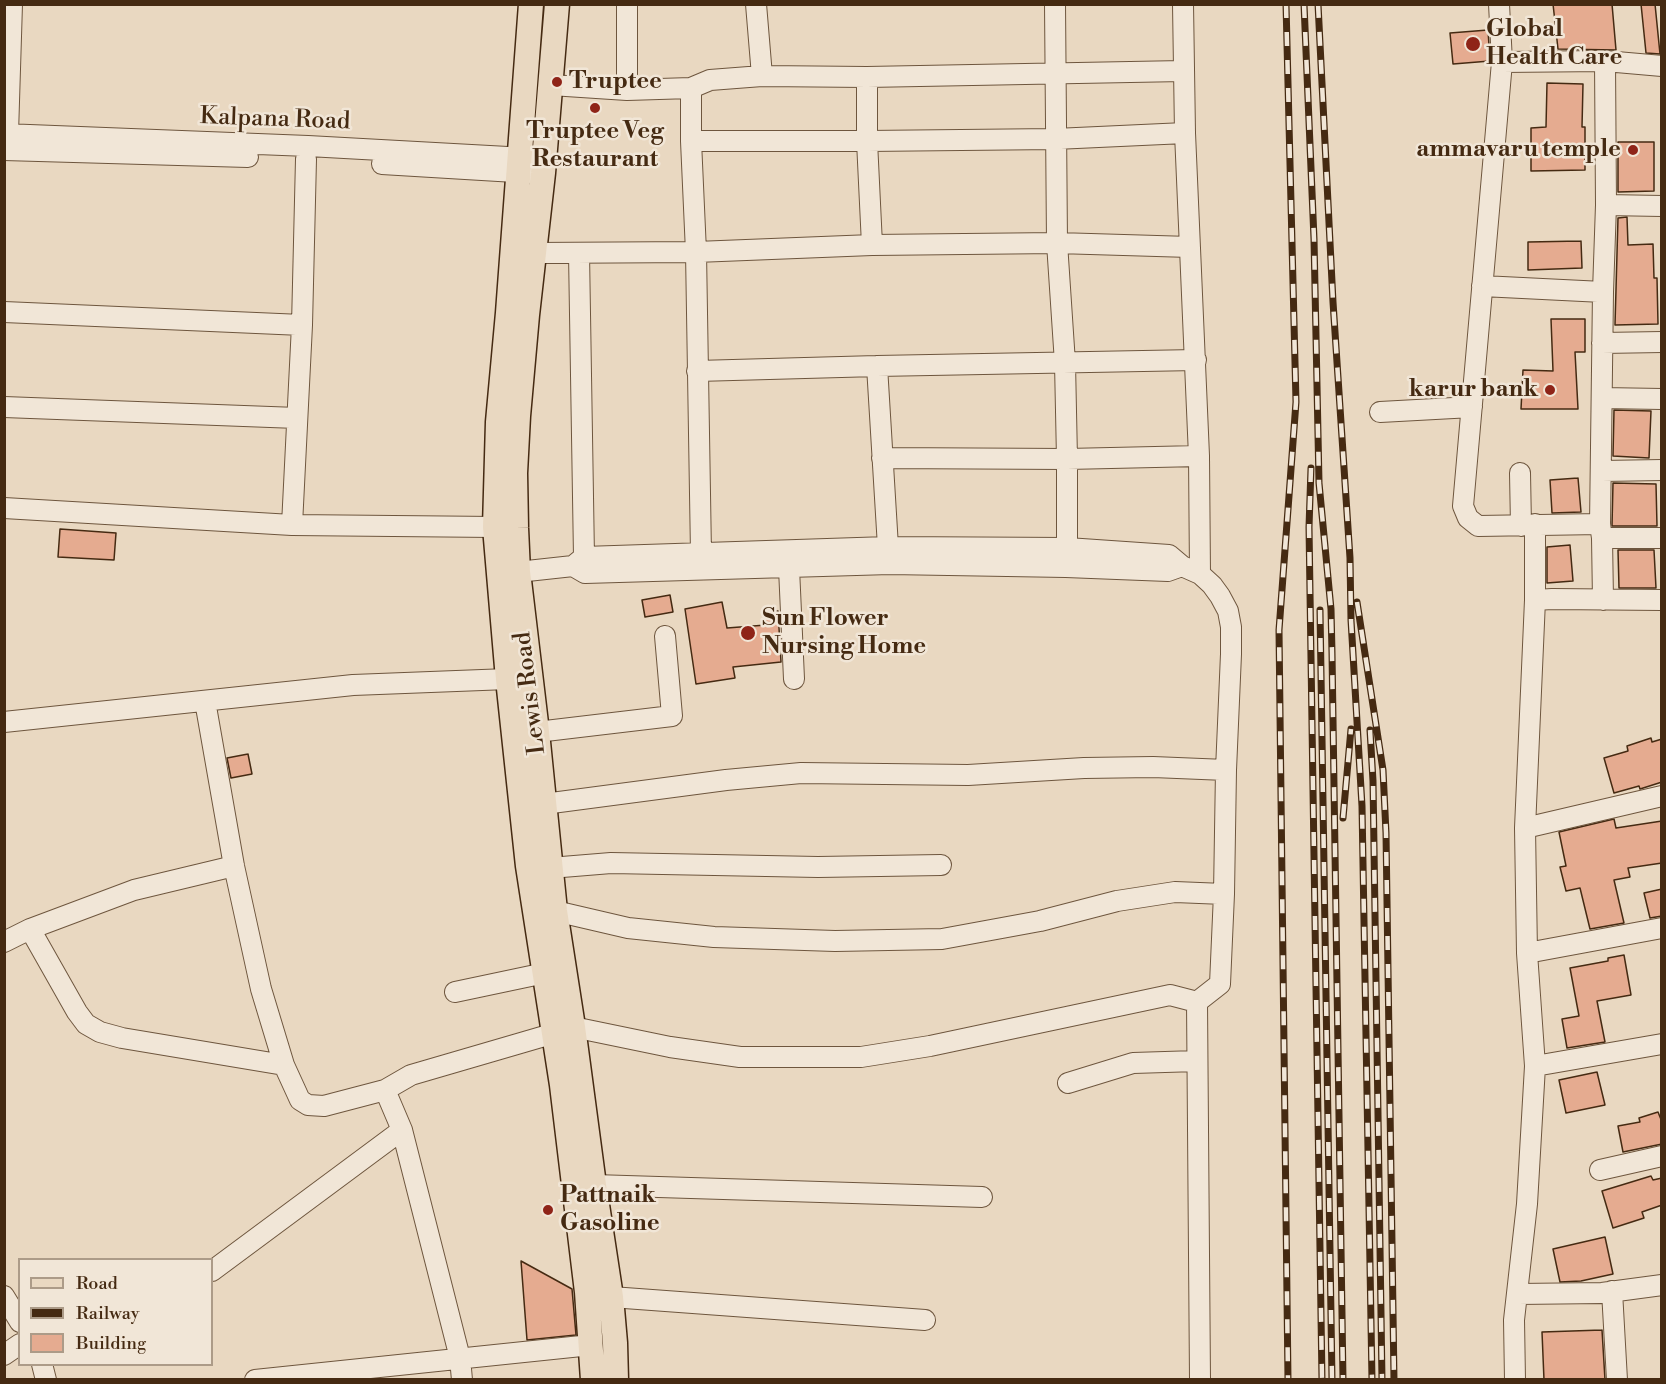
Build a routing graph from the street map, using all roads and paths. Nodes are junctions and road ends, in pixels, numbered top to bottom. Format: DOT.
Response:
graph roads {
  1 [pos="12,4"];
  2 [pos="531,4"];
  3 [pos="557,4"];
  4 [pos="627,4"];
  5 [pos="756,4"];
  6 [pos="1055,4"];
  7 [pos="1183,4"];
  8 [pos="1499,4"];
  9 [pos="1605,61"];
  10 [pos="1502,62"];
  11 [pos="1662,66"];
  12 [pos="1184,71"];
  13 [pos="1055,75"];
  14 [pos="762,76"];
  15 [pos="867,77"];
  16 [pos="551,85"];
  17 [pos="691,88"];
  18 [pos="627,90"];
  19 [pos="1185,133"];
  20 [pos="1055,138"];
  21 [pos="6,139"];
  22 [pos="691,141"];
  23 [pos="867,141"];
  24 [pos="306,159"];
  25 [pos="518,164"];
  26 [pos="543,166"];
  27 [pos="1606,205"];
  28 [pos="1662,206"];
  29 [pos="1058,243"];
  30 [pos="872,245"];
  31 [pos="1190,247"];
  32 [pos="696,252"];
  33 [pos="534,253"];
  34 [pos="579,253"];
  35 [pos="1482,286"];
  36 [pos="1603,292"];
  37 [pos="4,312"];
  38 [pos="302,325"];
  39 [pos="1662,342"];
  40 [pos="1602,343"];
  41 [pos="1196,360"];
  42 [pos="1065,363"];
  43 [pos="877,366"];
  44 [pos="697,371"];
  45 [pos="1602,398"];
  46 [pos="1662,399"];
  47 [pos="4,407"];
  48 [pos="1472,407"];
  49 [pos="1380,412"];
  50 [pos="297,418"];
  51 [pos="1199,456"];
  52 [pos="882,458"];
  53 [pos="1067,459"];
  54 [pos="1662,470"];
  55 [pos="1602,471"];
  56 [pos="1520,473"];
  57 [pos="4,508"];
  58 [pos="292,525"];
  59 [pos="1528,525"];
  60 [pos="495,527"];
  61 [pos="1601,531"];
  62 [pos="1662,538"];
  63 [pos="888,547"];
  64 [pos="1067,548"];
  65 [pos="701,554"];
  66 [pos="579,561"];
  67 [pos="789,568"];
  68 [pos="1191,570"];
  69 [pos="518,572"];
  70 [pos="1535,600"];
  71 [pos="1603,600"];
  72 [pos="1662,600"];
  73 [pos="665,636"];
  74 [pos="508,679"];
  75 [pos="794,679"];
  76 [pos="205,701"];
  77 [pos="4,722"];
  78 [pos="537,732"];
  79 [pos="1226,770"];
  80 [pos="1662,796"];
  81 [pos="544,804"];
  82 [pos="1525,828"];
  83 [pos="941,865"];
  84 [pos="234,866"];
  85 [pos="550,868"];
  86 [pos="1224,894"];
  87 [pos="555,911"];
  88 [pos="1662,928"];
  89 [pos="30,929"];
  90 [pos="4,942"];
  91 [pos="1527,953"];
  92 [pos="545,973"];
  93 [pos="455,992"];
  94 [pos="1197,1002"];
  95 [pos="564,1030"];
  96 [pos="1662,1044"];
  97 [pos="1197,1061"];
  98 [pos="284,1065"];
  99 [pos="1535,1066"];
  100 [pos="571,1083"];
  101 [pos="1068,1083"];
  102 [pos="386,1090"];
  103 [pos="402,1130"];
  104 [pos="1662,1156"];
  105 [pos="1600,1170"];
  106 [pos="594,1185"];
  107 [pos="982,1197"];
  108 [pos="213,1270"];
  109 [pos="1662,1285"];
  110 [pos="1612,1291"];
  111 [pos="1518,1294"];
  112 [pos="4,1296"];
  113 [pos="611,1298"];
  114 [pos="18,1319"];
  115 [pos="925,1320"];
  116 [pos="18,1345"];
  117 [pos="591,1345"];
  118 [pos="4,1355"];
  119 [pos="460,1358"];
  120 [pos="255,1380"];
  121 [pos="462,1380"];
  122 [pos="593,1380"];
  123 [pos="616,1380"];
  124 [pos="1200,1380"];
  125 [pos="1515,1380"];
  126 [pos="1617,1380"];
  1 -- 21 [label="street"];
  2 -- 25 [label="main road, Lewis Road"];
  3 -- 16 [label="main road, Lewis Road"];
  4 -- 18 [label="street"];
  5 -- 14 [label="street"];
  6 -- 13 [label="street"];
  7 -- 12 [label="street"];
  8 -- 10 [label="street"];
  9 -- 10 [label="street"];
  9 -- 11 [label="street"];
  9 -- 27 [label="street"];
  10 -- 35 [label="street"];
  12 -- 13 [label="street"];
  12 -- 19 [label="street"];
  13 -- 15 [label="street"];
  13 -- 20 [label="street"];
  14 -- 15 [label="street"];
  14 -- 17 [label="street"];
  15 -- 23 [label="street"];
  16 -- 18 [label="street"];
  16 -- 26 [label="main road, Lewis Road"];
  17 -- 18 [label="street"];
  17 -- 22 [label="street"];
  19 -- 20 [label="street"];
  19 -- 31 [label="street"];
  20 -- 23 [label="street"];
  20 -- 29 [label="street"];
  21 -- 24 [label="street, Kalpana Road"];
  21 -- 25 [label="street, Kalpana Road"];
  22 -- 23 [label="street"];
  22 -- 32 [label="street"];
  23 -- 30 [label="street"];
  24 -- 25 [label="street, Kalpana Road"];
  24 -- 38 [label="street"];
  25 -- 26 [label="street, Kalpana Road"];
  25 -- 60 [label="main road, Lewis Road"];
  26 -- 33 [label="main road, Lewis Road"];
  27 -- 28 [label="street"];
  27 -- 36 [label="street"];
  29 -- 30 [label="street"];
  29 -- 31 [label="street"];
  29 -- 42 [label="street"];
  30 -- 32 [label="street"];
  31 -- 41 [label="street"];
  32 -- 34 [label="street"];
  32 -- 44 [label="street"];
  33 -- 34 [label="street"];
  33 -- 69 [label="main road, Lewis Road"];
  34 -- 66 [label="street"];
  35 -- 36 [label="street"];
  35 -- 48 [label="street"];
  36 -- 40 [label="street"];
  37 -- 38 [label="street"];
  38 -- 50 [label="street"];
  39 -- 40 [label="street"];
  40 -- 45 [label="street"];
  41 -- 42 [label="street"];
  41 -- 51 [label="street"];
  42 -- 43 [label="street"];
  42 -- 53 [label="street"];
  43 -- 44 [label="street"];
  43 -- 52 [label="street"];
  44 -- 65 [label="street"];
  45 -- 46 [label="street"];
  45 -- 55 [label="street"];
  47 -- 50 [label="street"];
  48 -- 49 [label="street"];
  48 -- 59 [label="street"];
  50 -- 58 [label="street"];
  51 -- 53 [label="street"];
  51 -- 68 [label="street"];
  52 -- 53 [label="street"];
  52 -- 63 [label="street"];
  53 -- 64 [label="street"];
  54 -- 55 [label="street"];
  55 -- 61 [label="street"];
  56 -- 59 [label="street"];
  57 -- 58 [label="street"];
  58 -- 60 [label="street"];
  59 -- 61 [label="street"];
  59 -- 70 [label="street"];
  60 -- 74 [label="main road, Lewis Road"];
  61 -- 62 [label="street"];
  61 -- 71 [label="street"];
  63 -- 64 [label="street"];
  63 -- 65 [label="street"];
  64 -- 68 [label="street"];
  65 -- 66 [label="street"];
  66 -- 67 [label="street"];
  66 -- 69 [label="street"];
  67 -- 68 [label="street"];
  67 -- 75 [label="street"];
  68 -- 79 [label="street"];
  69 -- 78 [label="main road, Lewis Road"];
  70 -- 71 [label="street"];
  70 -- 82 [label="street"];
  71 -- 72 [label="street"];
  73 -- 78 [label="street"];
  74 -- 76 [label="street"];
  74 -- 92 [label="main road, Lewis Road"];
  76 -- 77 [label="street"];
  76 -- 84 [label="street"];
  78 -- 81 [label="main road, Lewis Road"];
  79 -- 81 [label="street"];
  79 -- 86 [label="street"];
  80 -- 82 [label="street"];
  81 -- 85 [label="main road, Lewis Road"];
  82 -- 91 [label="street"];
  83 -- 85 [label="street"];
  84 -- 89 [label="street"];
  84 -- 98 [label="street"];
  85 -- 87 [label="main road, Lewis Road"];
  86 -- 87 [label="street"];
  86 -- 94 [label="street"];
  87 -- 95 [label="main road, Lewis Road"];
  88 -- 91 [label="street"];
  89 -- 90 [label="street"];
  89 -- 98 [label="street"];
  91 -- 99 [label="street"];
  92 -- 93 [label="street"];
  92 -- 95 [label="main road, Lewis Road"];
  94 -- 95 [label="street"];
  94 -- 97 [label="street"];
  95 -- 100 [label="main road, Lewis Road"];
  95 -- 102 [label="street"];
  96 -- 99 [label="street"];
  97 -- 101 [label="street"];
  97 -- 124 [label="street"];
  98 -- 102 [label="street"];
  99 -- 111 [label="street"];
  100 -- 106 [label="main road, Lewis Road"];
  100 -- 117 [label="main road, Lewis Road"];
  102 -- 103 [label="street"];
  103 -- 108 [label="street"];
  103 -- 119 [label="street"];
  104 -- 105 [label="street"];
  106 -- 107 [label="street"];
  106 -- 113 [label="main road, Lewis Road"];
  109 -- 110 [label="street"];
  110 -- 111 [label="street"];
  110 -- 126 [label="street"];
  111 -- 125 [label="street"];
  112 -- 114 [label="street"];
  113 -- 115 [label="street"];
  113 -- 123 [label="main road, Lewis Road"];
  116 -- 118 [label="street"];
  117 -- 119 [label="street"];
  117 -- 122 [label="main road, Lewis Road"];
  119 -- 120 [label="street"];
  119 -- 121 [label="street"];
}
